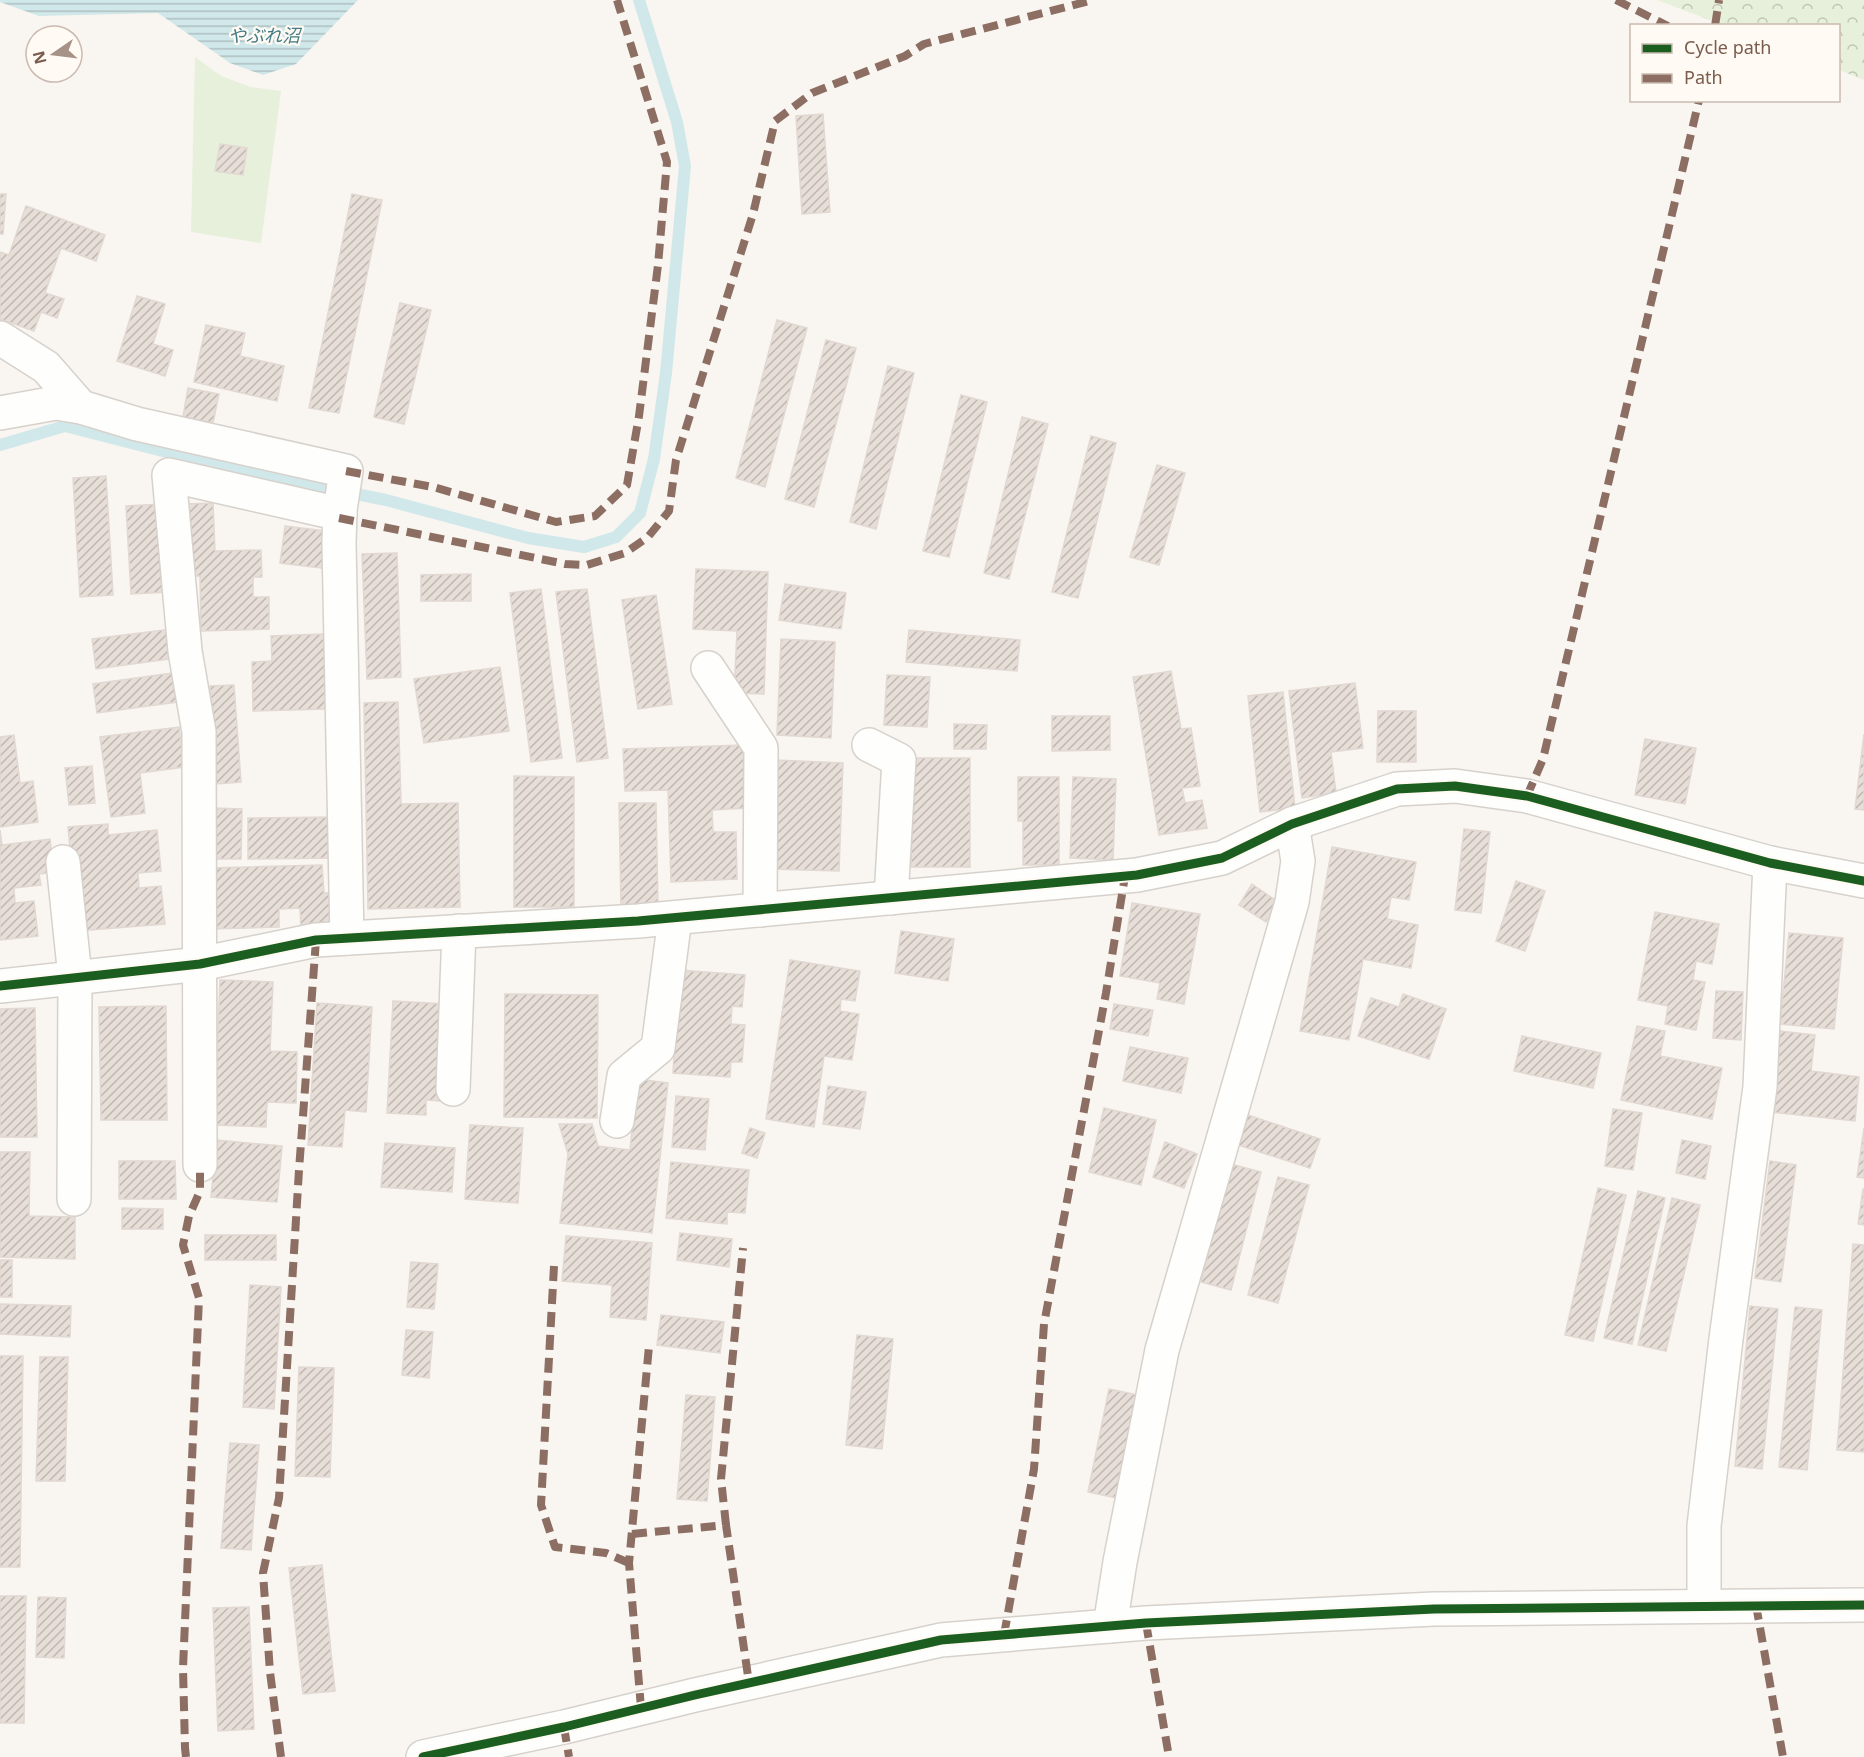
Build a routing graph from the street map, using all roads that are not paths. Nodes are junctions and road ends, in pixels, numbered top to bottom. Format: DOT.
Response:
graph roads {
  1 [pos="0,338"];
  2 [pos="81,407"];
  3 [pos="0,413"];
  4 [pos="341,503"];
  5 [pos="708,668"];
  6 [pos="869,745"];
  7 [pos="1292,824"];
  8 [pos="63,862"];
  9 [pos="1770,863"];
  10 [pos="1864,881"];
  11 [pos="891,898"];
  12 [pos="760,910"];
  13 [pos="675,918"];
  14 [pos="459,931"];
  15 [pos="347,938"];
  16 [pos="200,964"];
  17 [pos="75,977"];
  18 [pos="0,986"];
  19 [pos="453,1089"];
  20 [pos="617,1121"];
  21 [pos="200,1165"];
  22 [pos="74,1199"];
  23 [pos="1864,1605"];
  24 [pos="1704,1606"];
  25 [pos="1110,1626"];
  26 [pos="423,1757"];
  1 -- 2 [label="street"];
  2 -- 3 [label="street"];
  2 -- 4 [label="street"];
  4 -- 15 [label="street"];
  4 -- 16 [label="street"];
  5 -- 12 [label="street"];
  6 -- 11 [label="street"];
  7 -- 9 [label="street"];
  7 -- 11 [label="street"];
  7 -- 25 [label="street"];
  8 -- 17 [label="street"];
  9 -- 10 [label="street"];
  9 -- 24 [label="street"];
  11 -- 12 [label="street"];
  12 -- 13 [label="street"];
  13 -- 14 [label="street"];
  13 -- 20 [label="street"];
  14 -- 15 [label="street"];
  14 -- 19 [label="street"];
  15 -- 16 [label="street"];
  16 -- 17 [label="street"];
  16 -- 21 [label="street"];
  17 -- 18 [label="street"];
  17 -- 22 [label="street"];
  23 -- 24 [label="street"];
  24 -- 25 [label="street"];
  25 -- 26 [label="street"];
}
